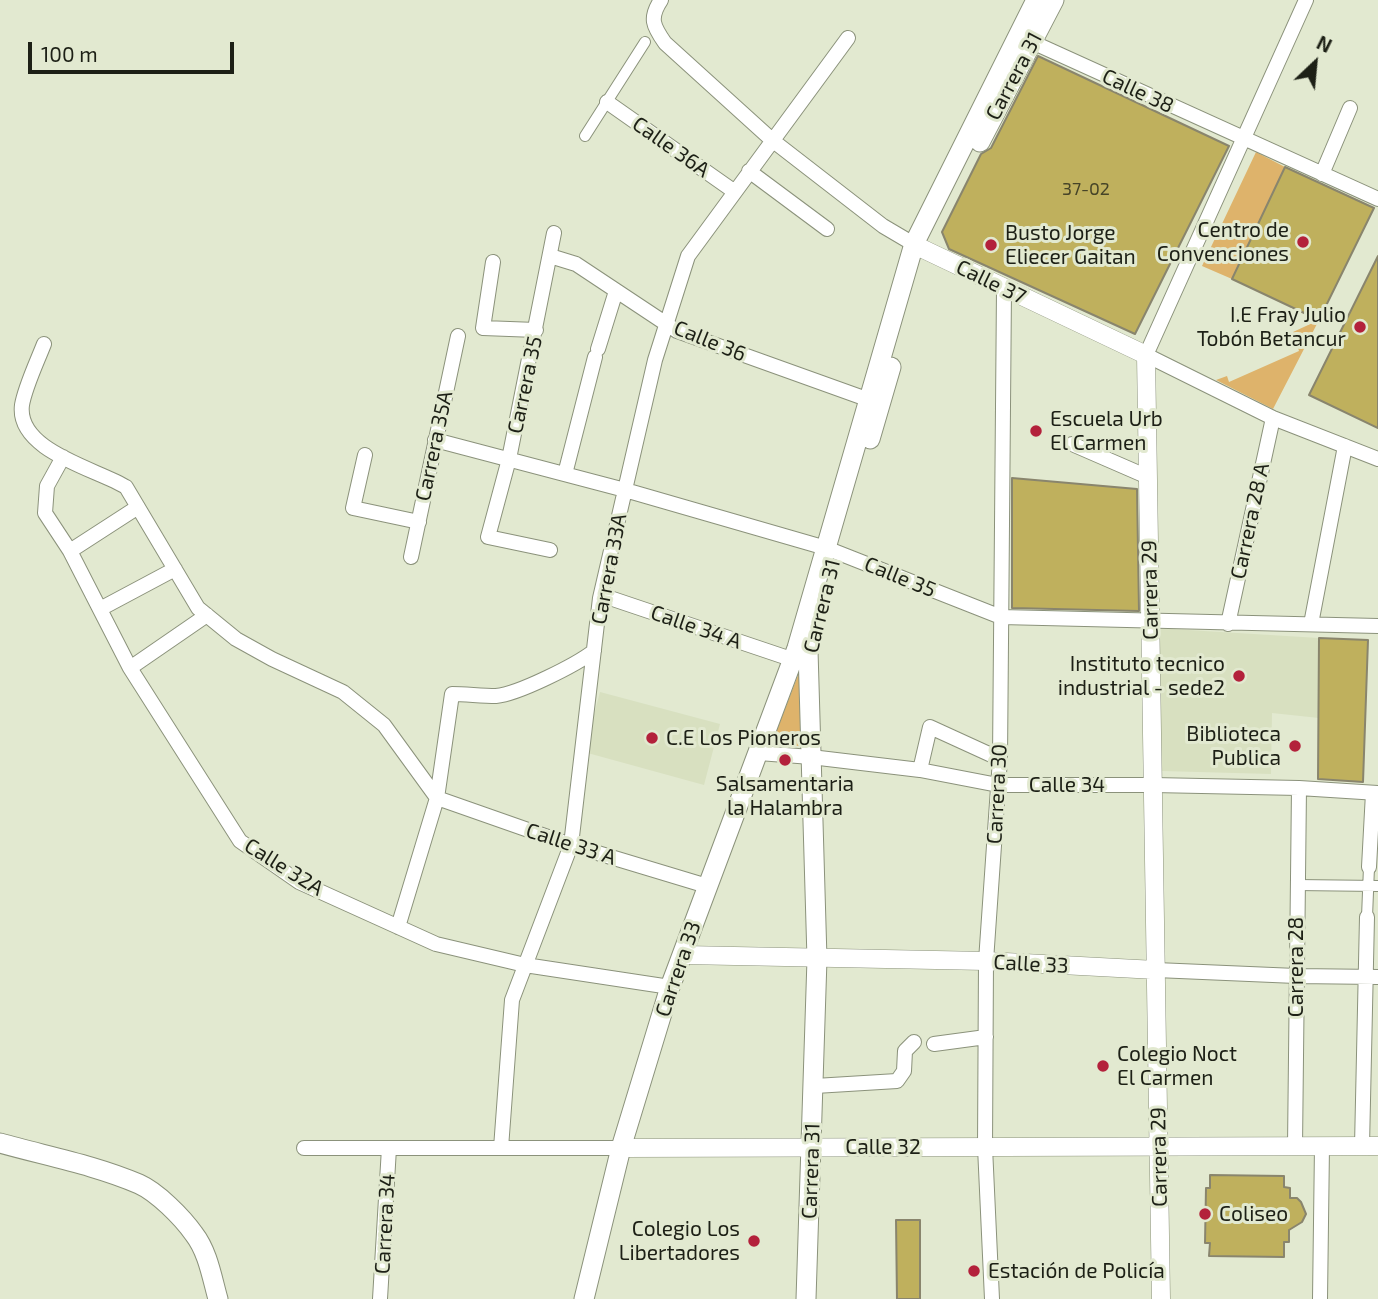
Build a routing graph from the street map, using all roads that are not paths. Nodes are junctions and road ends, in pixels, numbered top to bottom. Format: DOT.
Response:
graph roads {
  1 [pos="661,0"];
  2 [pos="1036,0"];
  3 [pos="1054,0"];
  4 [pos="1307,0"];
  5 [pos="848,38"];
  6 [pos="645,42"];
  7 [pos="1032,42"];
  8 [pos="607,102"];
  9 [pos="1350,108"];
  10 [pos="585,136"];
  11 [pos="1243,139"];
  12 [pos="772,140"];
  13 [pos="749,171"];
  14 [pos="1322,174"];
  15 [pos="734,192"];
  16 [pos="1378,199"];
  17 [pos="827,229"];
  18 [pos="554,233"];
  19 [pos="919,247"];
  20 [pos="550,256"];
  21 [pos="493,262"];
  22 [pos="1004,289"];
  23 [pos="616,291"];
  24 [pos="666,324"];
  25 [pos="536,330"];
  26 [pos="458,336"];
  27 [pos="44,344"];
  28 [pos="1146,355"];
  29 [pos="874,402"];
  30 [pos="1273,418"];
  31 [pos="435,440"];
  32 [pos="1072,444"];
  33 [pos="1345,446"];
  34 [pos="365,455"];
  35 [pos="62,457"];
  36 [pos="1378,458"];
  37 [pos="509,459"];
  38 [pos="565,474"];
  39 [pos="1148,477"];
  40 [pos="625,490"];
  41 [pos="138,508"];
  42 [pos="419,523"];
  43 [pos="550,550"];
  44 [pos="831,550"];
  45 [pos="70,551"];
  46 [pos="411,557"];
  47 [pos="175,569"];
  48 [pos="601,595"];
  49 [pos="100,609"];
  50 [pos="206,615"];
  51 [pos="1001,617"];
  52 [pos="1150,620"];
  53 [pos="1228,624"];
  54 [pos="1311,624"];
  55 [pos="1378,626"];
  56 [pos="594,651"];
  57 [pos="794,654"];
  58 [pos="130,668"];
  59 [pos="759,753"];
  60 [pos="811,757"];
  61 [pos="1000,759"];
  62 [pos="920,770"];
  63 [pos="998,785"];
  64 [pos="1153,785"];
  65 [pos="1298,789"];
  66 [pos="1376,793"];
  67 [pos="437,798"];
  68 [pos="571,845"];
  69 [pos="1369,867"];
  70 [pos="1297,885"];
  71 [pos="707,886"];
  72 [pos="1373,886"];
  73 [pos="1367,917"];
  74 [pos="398,927"];
  75 [pos="684,955"];
  76 [pos="817,960"];
  77 [pos="986,961"];
  78 [pos="525,965"];
  79 [pos="1156,970"];
  80 [pos="1296,976"];
  81 [pos="1371,976"];
  82 [pos="670,987"];
  83 [pos="986,1037"];
  84 [pos="914,1042"];
  85 [pos="934,1044"];
  86 [pos="1371,1049"];
  87 [pos="815,1086"];
  88 [pos="0,1143"];
  89 [pos="1159,1146"];
  90 [pos="1295,1146"];
  91 [pos="1322,1146"];
  92 [pos="1370,1146"];
  93 [pos="813,1147"];
  94 [pos="985,1147"];
  95 [pos="389,1148"];
  96 [pos="501,1148"];
  97 [pos="621,1148"];
  98 [pos="304,1149"];
  99 [pos="218,1299"];
  100 [pos="380,1299"];
  101 [pos="584,1299"];
  102 [pos="806,1299"];
  103 [pos="992,1299"];
  104 [pos="1161,1299"];
  105 [pos="1320,1299"];
  1 -- 12 [label="street, Calle 37"];
  2 -- 19 [label="main road, Carrera 31"];
  3 -- 7 [label="main road, Carrera 31"];
  4 -- 11 [label="street, Carrera 29"];
  5 -- 12 [label="street, Carrera 33A"];
  6 -- 8 [label="street"];
  7 -- 11 [label="street, Calle 38"];
  7 -- 19 [label="main road, Carrera 31"];
  8 -- 10 [label="street"];
  8 -- 15 [label="street, Calle 36A"];
  9 -- 14 [label="street"];
  11 -- 14 [label="street, Calle 38"];
  11 -- 28 [label="street, Carrera 29"];
  12 -- 13 [label="street, Carrera 33A"];
  12 -- 19 [label="street, Calle 37"];
  13 -- 15 [label="street, Carrera 33A"];
  13 -- 17 [label="street"];
  14 -- 16 [label="street, Calle 38"];
  15 -- 24 [label="street, Carrera 33A"];
  18 -- 20 [label="street, Carrera 35"];
  19 -- 22 [label="street, Calle 37"];
  19 -- 29 [label="main road, Carrera 31"];
  20 -- 23 [label="street, Calle 36"];
  20 -- 25 [label="street, Carrera 35"];
  21 -- 25 [label="street"];
  22 -- 28 [label="street, Calle 37"];
  22 -- 51 [label="street, Carrera 30"];
  23 -- 24 [label="street, Calle 36"];
  23 -- 38 [label="street"];
  24 -- 29 [label="street, Calle 36"];
  24 -- 40 [label="street, Carrera 33A"];
  25 -- 37 [label="street, Carrera 35"];
  26 -- 31 [label="street, Carrera 35A"];
  27 -- 35 [label="street"];
  28 -- 30 [label="street, Calle 37"];
  28 -- 39 [label="street, Carrera 29"];
  29 -- 44 [label="main road, Carrera 31"];
  30 -- 33 [label="street, Calle 37"];
  30 -- 53 [label="street, Carrera 28 A"];
  31 -- 37 [label="street, Calle 35"];
  31 -- 42 [label="street, Carrera 35A"];
  32 -- 39 [label="street"];
  33 -- 36 [label="street, Calle 37"];
  33 -- 54 [label="street"];
  34 -- 42 [label="street"];
  35 -- 41 [label="street"];
  35 -- 45 [label="street, Calle 32A"];
  37 -- 38 [label="street, Calle 35"];
  37 -- 43 [label="street, Carrera 35"];
  38 -- 40 [label="street, Calle 35"];
  39 -- 52 [label="street, Carrera 29"];
  40 -- 44 [label="street, Calle 35"];
  40 -- 48 [label="street, Carrera 33A"];
  41 -- 45 [label="street"];
  41 -- 47 [label="street"];
  42 -- 46 [label="street, Carrera 35A"];
  44 -- 51 [label="street, Calle 35"];
  44 -- 57 [label="main road, Carrera 31"];
  44 -- 60 [label="main road, Carrera 31"];
  45 -- 49 [label="street, Calle 32A"];
  47 -- 49 [label="street"];
  47 -- 50 [label="street"];
  48 -- 56 [label="street, Carrera 33A"];
  48 -- 57 [label="street, Calle 34 A"];
  49 -- 58 [label="street, Calle 32A"];
  50 -- 58 [label="street"];
  50 -- 67 [label="street"];
  51 -- 52 [label="street, Calle 35"];
  51 -- 61 [label="street, Carrera 30"];
  52 -- 53 [label="street, Calle 35"];
  52 -- 64 [label="street, Carrera 29"];
  53 -- 54 [label="street, Calle 35"];
  54 -- 55 [label="street, Calle 35"];
  56 -- 67 [label="street"];
  56 -- 68 [label="street, Carrera 33A"];
  57 -- 59 [label="main road, Carrera 33"];
  58 -- 74 [label="street, Calle 32A"];
  59 -- 60 [label="street, Calle 34"];
  59 -- 71 [label="main road, Carrera 33"];
  60 -- 62 [label="street, Calle 34"];
  60 -- 76 [label="main road, Carrera 31"];
  61 -- 62 [label="street"];
  61 -- 63 [label="street, Carrera 30"];
  62 -- 63 [label="street, Calle 34"];
  63 -- 64 [label="street, Calle 34"];
  63 -- 77 [label="street, Carrera 30"];
  64 -- 65 [label="street, Calle 34"];
  64 -- 79 [label="street, Carrera 29"];
  65 -- 66 [label="street, Calle 34"];
  65 -- 70 [label="street, Carrera 28"];
  66 -- 69 [label="street"];
  67 -- 68 [label="street, Calle 33 A"];
  67 -- 74 [label="street"];
  68 -- 71 [label="street, Calle 33 A"];
  68 -- 78 [label="street, Carrera 33A"];
  69 -- 72 [label="street"];
  70 -- 72 [label="street"];
  70 -- 80 [label="street, Carrera 28"];
  71 -- 75 [label="main road, Carrera 33"];
  72 -- 73 [label="street"];
  73 -- 81 [label="street"];
  74 -- 78 [label="street, Calle 32A"];
  75 -- 76 [label="street, Calle 33"];
  75 -- 82 [label="main road, Carrera 33"];
  76 -- 77 [label="street, Calle 33"];
  76 -- 87 [label="main road, Carrera 31"];
  77 -- 79 [label="street, Calle 33"];
  77 -- 83 [label="street, Carrera 30"];
  78 -- 82 [label="street, Calle 32A"];
  78 -- 96 [label="street, Carrera 33A"];
  79 -- 80 [label="street, Calle 33"];
  79 -- 89 [label="street, Carrera 29"];
  80 -- 81 [label="street, Calle 33"];
  80 -- 90 [label="street, Carrera 28"];
  81 -- 86 [label="street"];
  82 -- 97 [label="main road, Carrera 33"];
  83 -- 85 [label="street"];
  83 -- 94 [label="street, Carrera 30"];
  84 -- 87 [label="street"];
  86 -- 92 [label="street"];
  87 -- 93 [label="main road, Carrera 31"];
  88 -- 99 [label="main road"];
  89 -- 90 [label="street, Calle 32"];
  89 -- 94 [label="street, Calle 32"];
  89 -- 104 [label="street, Carrera 29"];
  90 -- 91 [label="street, Calle 32"];
  91 -- 92 [label="street, Calle 32"];
  91 -- 105 [label="street"];
  93 -- 94 [label="street, Calle 32"];
  93 -- 97 [label="street, Calle 32"];
  93 -- 102 [label="main road, Carrera 31"];
  94 -- 103 [label="street, Carrera 30"];
  95 -- 96 [label="street, Calle 32"];
  95 -- 98 [label="street, Calle 32"];
  95 -- 100 [label="street, Carrera 34"];
  96 -- 97 [label="street, Calle 32"];
  97 -- 101 [label="main road, Carrera 33"];
}
